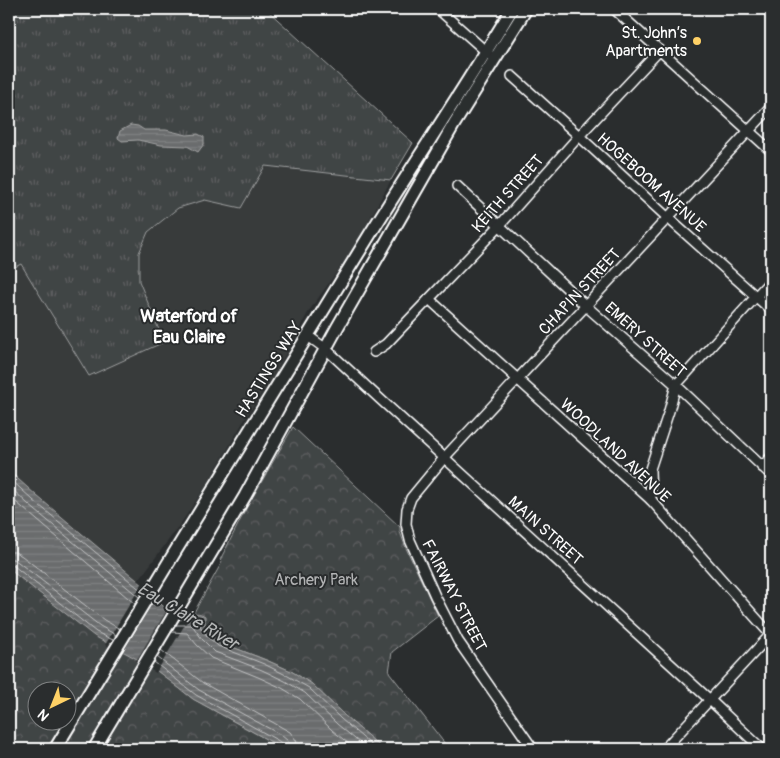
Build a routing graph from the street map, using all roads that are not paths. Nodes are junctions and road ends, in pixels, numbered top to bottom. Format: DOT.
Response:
graph roads {
  1 [pos="438,9"];
  2 [pos="512,9"];
  3 [pos="526,9"];
  4 [pos="614,9"];
  5 [pos="660,50"];
  6 [pos="490,56"];
  7 [pos="512,76"];
  8 [pos="771,107"];
  9 [pos="749,131"];
  10 [pos="579,136"];
  11 [pos="771,151"];
  12 [pos="457,186"];
  13 [pos="668,218"];
  14 [pos="500,225"];
  15 [pos="771,280"];
  16 [pos="756,296"];
  17 [pos="429,299"];
  18 [pos="586,306"];
  19 [pos="771,310"];
  20 [pos="308,336"];
  21 [pos="326,349"];
  22 [pos="374,352"];
  23 [pos="517,379"];
  24 [pos="676,385"];
  25 [pos="771,457"];
  26 [pos="444,458"];
  27 [pos="762,467"];
  28 [pos="771,475"];
  29 [pos="411,498"];
  30 [pos="651,500"];
  31 [pos="771,634"];
  32 [pos="710,700"];
  33 [pos="55,749"];
  34 [pos="94,749"];
  35 [pos="533,749"];
  36 [pos="664,749"];
  37 [pos="762,749"];
  1 -- 6 [label="street"];
  2 -- 6 [label="main road, HASTINGS WAY"];
  3 -- 6 [label="main road, HASTINGS WAY"];
  4 -- 5 [label="street"];
  5 -- 9 [label="street"];
  5 -- 10 [label="street, KEITH STREET"];
  6 -- 20 [label="main road, HASTINGS WAY"];
  6 -- 21 [label="main road, HASTINGS WAY"];
  7 -- 10 [label="street, HOGEBOOM AVENUE"];
  8 -- 9 [label="street, CHAPIN STREET"];
  9 -- 11 [label="street"];
  9 -- 13 [label="street, CHAPIN STREET"];
  10 -- 13 [label="street, HOGEBOOM AVENUE"];
  10 -- 14 [label="street, KEITH STREET"];
  12 -- 14 [label="street, EMERY STREET"];
  13 -- 16 [label="street, HOGEBOOM AVENUE"];
  13 -- 18 [label="street, CHAPIN STREET"];
  14 -- 17 [label="street, KEITH STREET"];
  14 -- 18 [label="street, EMERY STREET"];
  15 -- 16 [label="street"];
  16 -- 19 [label="street, HOGEBOOM AVENUE"];
  16 -- 24 [label="street"];
  17 -- 22 [label="street, KEITH STREET"];
  17 -- 23 [label="street, WOODLAND AVENUE"];
  18 -- 23 [label="street, CHAPIN STREET"];
  18 -- 24 [label="street, EMERY STREET"];
  20 -- 21 [label="street, MAIN STREET"];
  20 -- 33 [label="main road, HASTINGS WAY"];
  21 -- 26 [label="street, MAIN STREET"];
  21 -- 34 [label="main road, HASTINGS WAY"];
  23 -- 26 [label="street, CHAPIN STREET"];
  23 -- 30 [label="street, WOODLAND AVENUE"];
  24 -- 27 [label="street, EMERY STREET"];
  24 -- 30 [label="street"];
  25 -- 27 [label="street"];
  26 -- 29 [label="street, CHAPIN STREET"];
  26 -- 32 [label="street, MAIN STREET"];
  27 -- 28 [label="street, EMERY STREET"];
  29 -- 35 [label="street, FAIRWAY STREET"];
  30 -- 31 [label="street, WOODLAND AVENUE"];
  31 -- 32 [label="street"];
  32 -- 36 [label="street"];
  32 -- 37 [label="street, MAIN STREET"];
}
